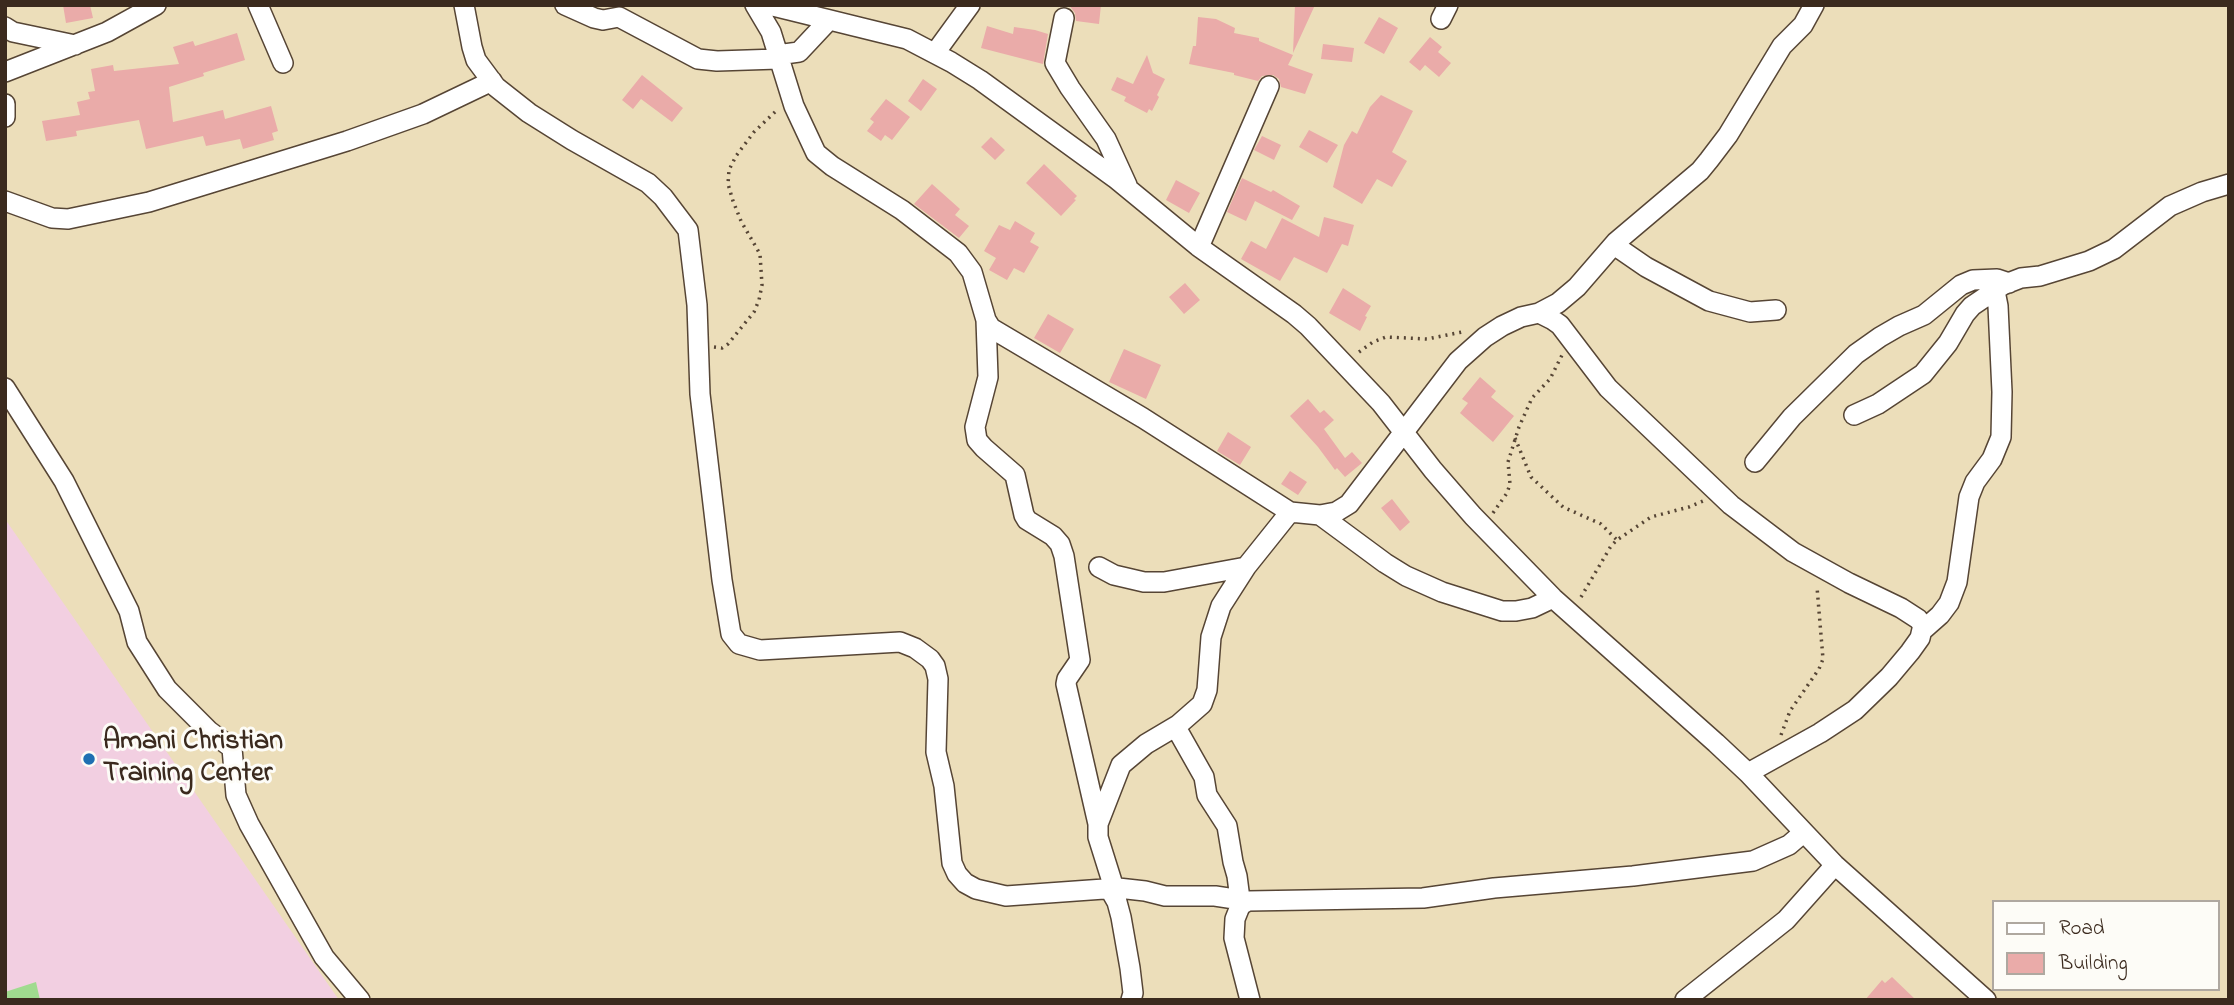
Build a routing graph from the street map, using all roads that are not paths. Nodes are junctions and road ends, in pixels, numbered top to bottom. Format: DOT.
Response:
graph roads {
  1 [pos="156,5"];
  2 [pos="258,5"];
  3 [pos="464,5"];
  4 [pos="565,5"];
  5 [pos="755,5"];
  6 [pos="769,5"];
  7 [pos="970,5"];
  8 [pos="1814,5"];
  9 [pos="1064,18"];
  10 [pos="829,20"];
  11 [pos="5,27"];
  12 [pos="75,45"];
  13 [pos="935,53"];
  14 [pos="777,57"];
  15 [pos="283,63"];
  16 [pos="5,72"];
  17 [pos="492,81"];
  18 [pos="1269,86"];
  19 [pos="5,104"];
  20 [pos="5,117"];
  21 [pos="2229,184"];
  22 [pos="1129,190"];
  23 [pos="5,201"];
  24 [pos="1614,245"];
  25 [pos="1199,247"];
  26 [pos="2002,287"];
  27 [pos="1776,310"];
  28 [pos="1539,313"];
  29 [pos="986,320"];
  30 [pos="5,388"];
  31 [pos="1854,415"];
  32 [pos="1403,432"];
  33 [pos="1755,462"];
  34 [pos="1290,512"];
  35 [pos="1320,515"];
  36 [pos="1099,567"];
  37 [pos="1245,567"];
  38 [pos="1553,598"];
  39 [pos="1923,630"];
  40 [pos="1178,725"];
  41 [pos="1748,773"];
  42 [pos="1098,824"];
  43 [pos="1803,833"];
  44 [pos="1835,865"];
  45 [pos="1111,888"];
  46 [pos="1244,900"];
  47 [pos="360,1000"];
  48 [pos="1131,1000"];
  49 [pos="1250,1000"];
  50 [pos="1685,1000"];
  51 [pos="1986,1000"];
  1 -- 12 [label="street"];
  2 -- 15 [label="street"];
  3 -- 17 [label="street"];
  4 -- 14 [label="street"];
  5 -- 14 [label="street"];
  6 -- 10 [label="street"];
  7 -- 13 [label="street"];
  8 -- 24 [label="street"];
  9 -- 22 [label="street"];
  10 -- 13 [label="street"];
  10 -- 14 [label="street"];
  11 -- 12 [label="street"];
  12 -- 16 [label="street"];
  13 -- 22 [label="street"];
  14 -- 29 [label="street"];
  17 -- 23 [label="street"];
  17 -- 45 [label="street"];
  18 -- 25 [label="street"];
  19 -- 20 [label="street"];
  21 -- 26 [label="street"];
  22 -- 25 [label="street"];
  24 -- 27 [label="street"];
  24 -- 28 [label="street"];
  25 -- 32 [label="street"];
  26 -- 31 [label="street"];
  26 -- 33 [label="street"];
  26 -- 39 [label="street"];
  28 -- 32 [label="street"];
  28 -- 39 [label="street"];
  29 -- 34 [label="street"];
  29 -- 42 [label="street"];
  30 -- 47 [label="street"];
  32 -- 35 [label="street"];
  32 -- 38 [label="street"];
  34 -- 35 [label="street"];
  34 -- 37 [label="street"];
  35 -- 38 [label="street"];
  36 -- 37 [label="street"];
  37 -- 40 [label="street"];
  38 -- 41 [label="street"];
  39 -- 41 [label="street"];
  40 -- 42 [label="street"];
  40 -- 46 [label="street"];
  41 -- 43 [label="street"];
  42 -- 45 [label="street"];
  43 -- 44 [label="street"];
  43 -- 46 [label="street"];
  44 -- 50 [label="street"];
  44 -- 51 [label="street"];
  45 -- 46 [label="street"];
  45 -- 48 [label="street"];
  46 -- 49 [label="street"];
}
